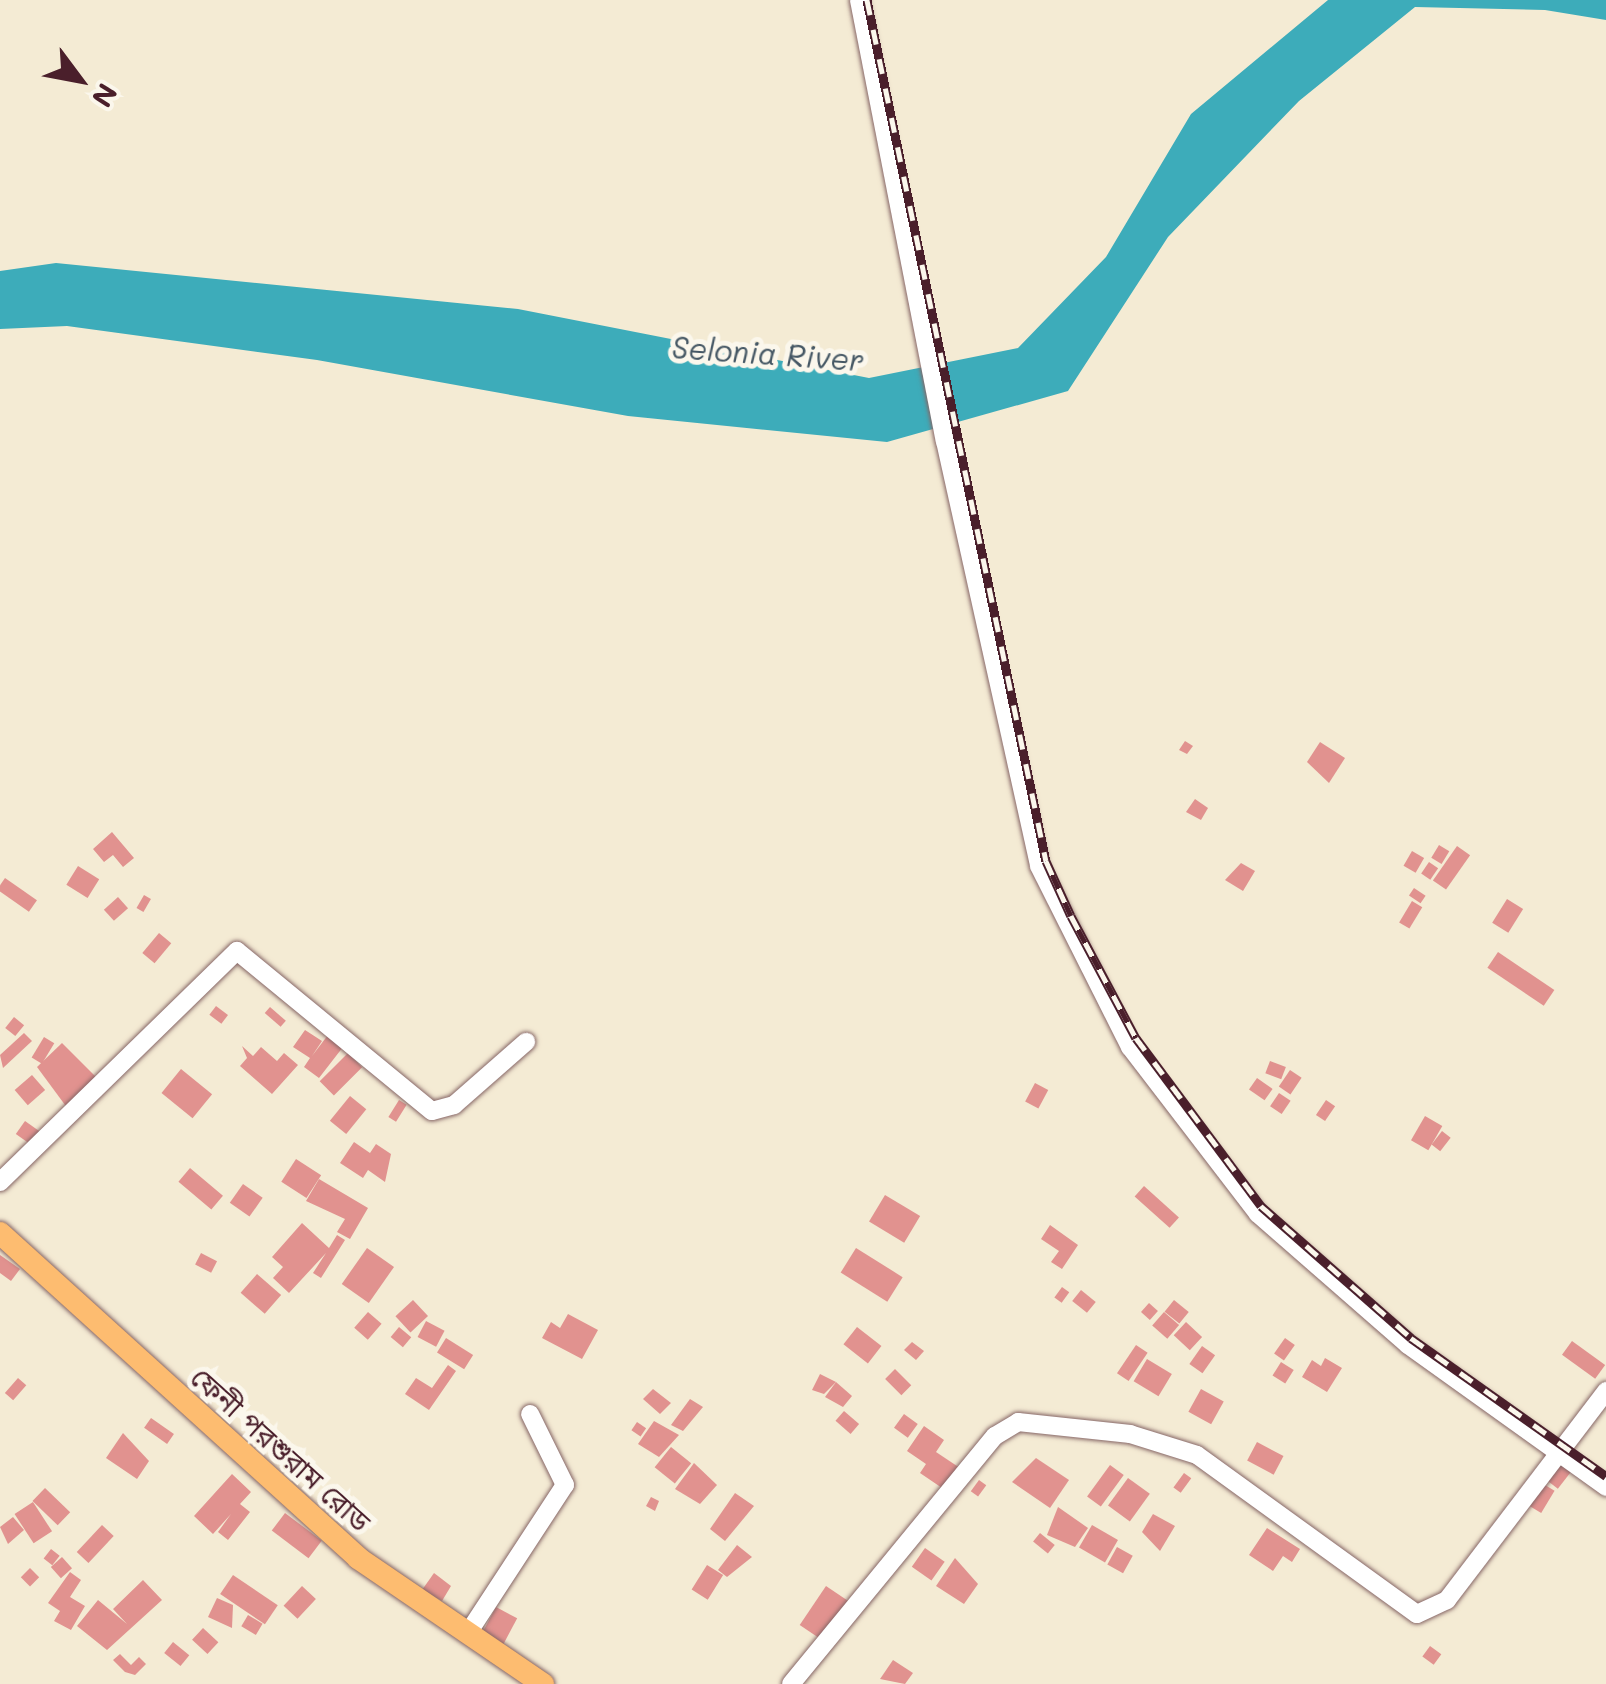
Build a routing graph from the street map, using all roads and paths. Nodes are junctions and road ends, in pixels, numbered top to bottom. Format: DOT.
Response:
graph roads {
  1 [pos="859,0"];
  2 [pos="526,1042"];
  3 [pos="0,1182"];
  4 [pos="0,1233"];
  5 [pos="1606,1390"];
  6 [pos="530,1414"];
  7 [pos="1558,1452"];
  8 [pos="1606,1487"];
  9 [pos="468,1633"];
  10 [pos="543,1684"];
  11 [pos="791,1684"];
  1 -- 7 [label="street"];
  2 -- 3 [label="street"];
  4 -- 9 [label="main road, ফেনী পরশুরাম রোড"];
  5 -- 7 [label="street"];
  6 -- 9 [label="street"];
  7 -- 8 [label="street"];
  7 -- 11 [label="street"];
  9 -- 10 [label="main road, ফেনী পরশুরাম রোড"];
}
